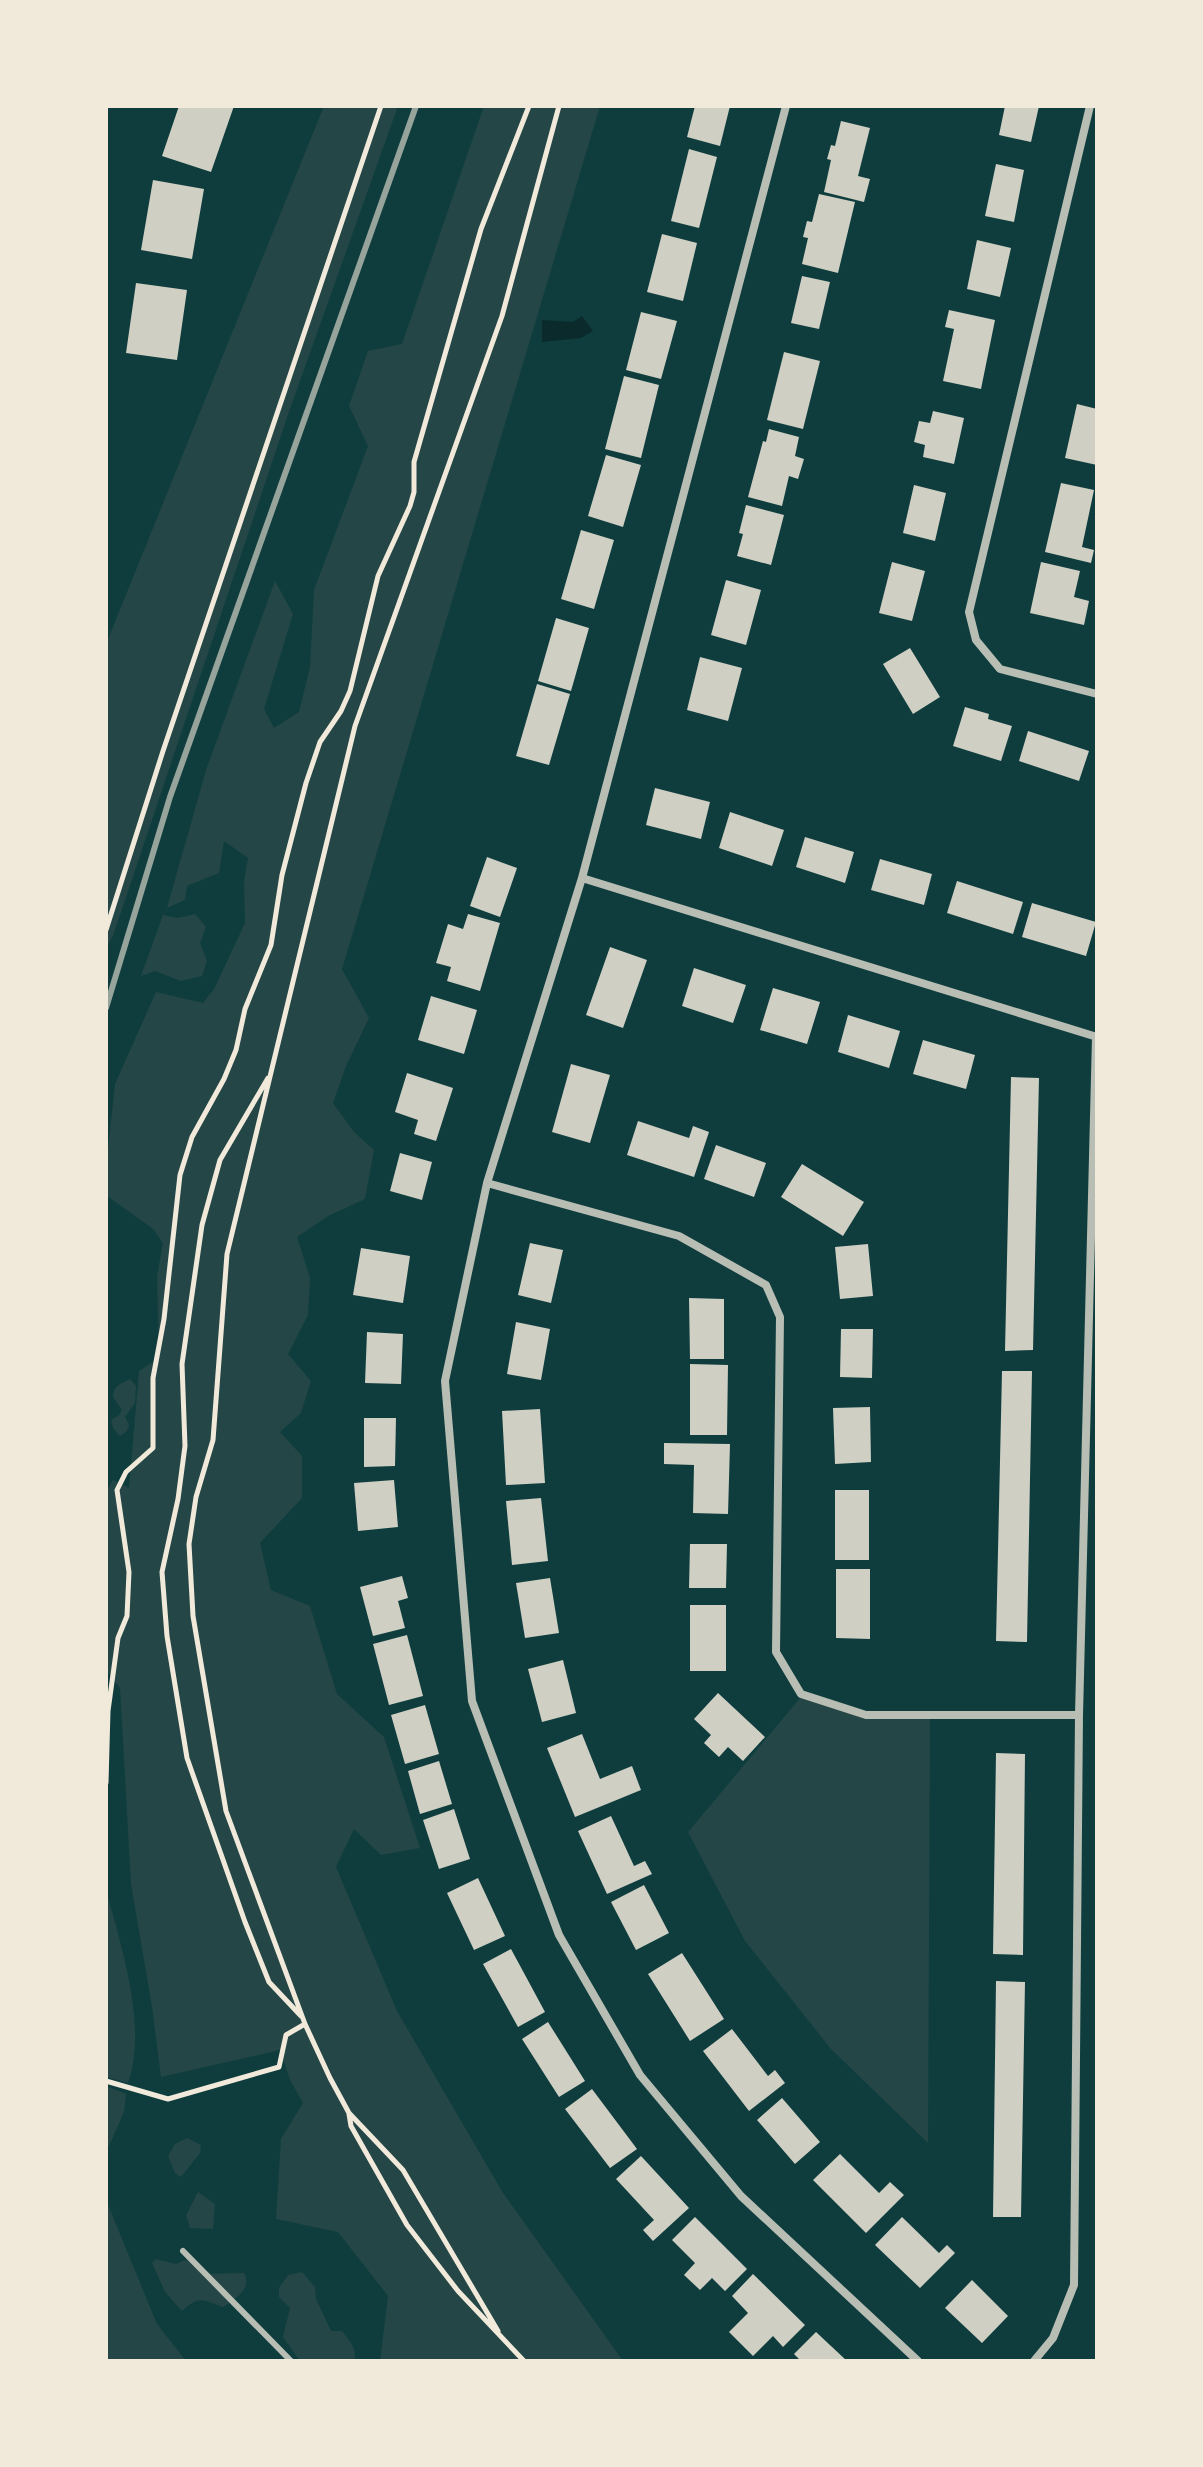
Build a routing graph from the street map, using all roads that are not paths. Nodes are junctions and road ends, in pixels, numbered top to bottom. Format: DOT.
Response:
graph roads {
  1 [pos="786,106"];
  2 [pos="1090,106"];
  3 [pos="1097,694"];
  4 [pos="582,878"];
  5 [pos="1096,1037"];
  6 [pos="487,1183"];
  7 [pos="1079,1715"];
  8 [pos="183,2251"];
  9 [pos="291,2361"];
  10 [pos="918,2361"];
  11 [pos="1034,2361"];
  1 -- 4 [label="street"];
  2 -- 3 [label="street"];
  4 -- 5 [label="street"];
  4 -- 6 [label="street"];
  5 -- 7 [label="street"];
  6 -- 7 [label="street"];
  6 -- 10 [label="street"];
  7 -- 11 [label="street"];
  8 -- 9 [label="lane"];
}
